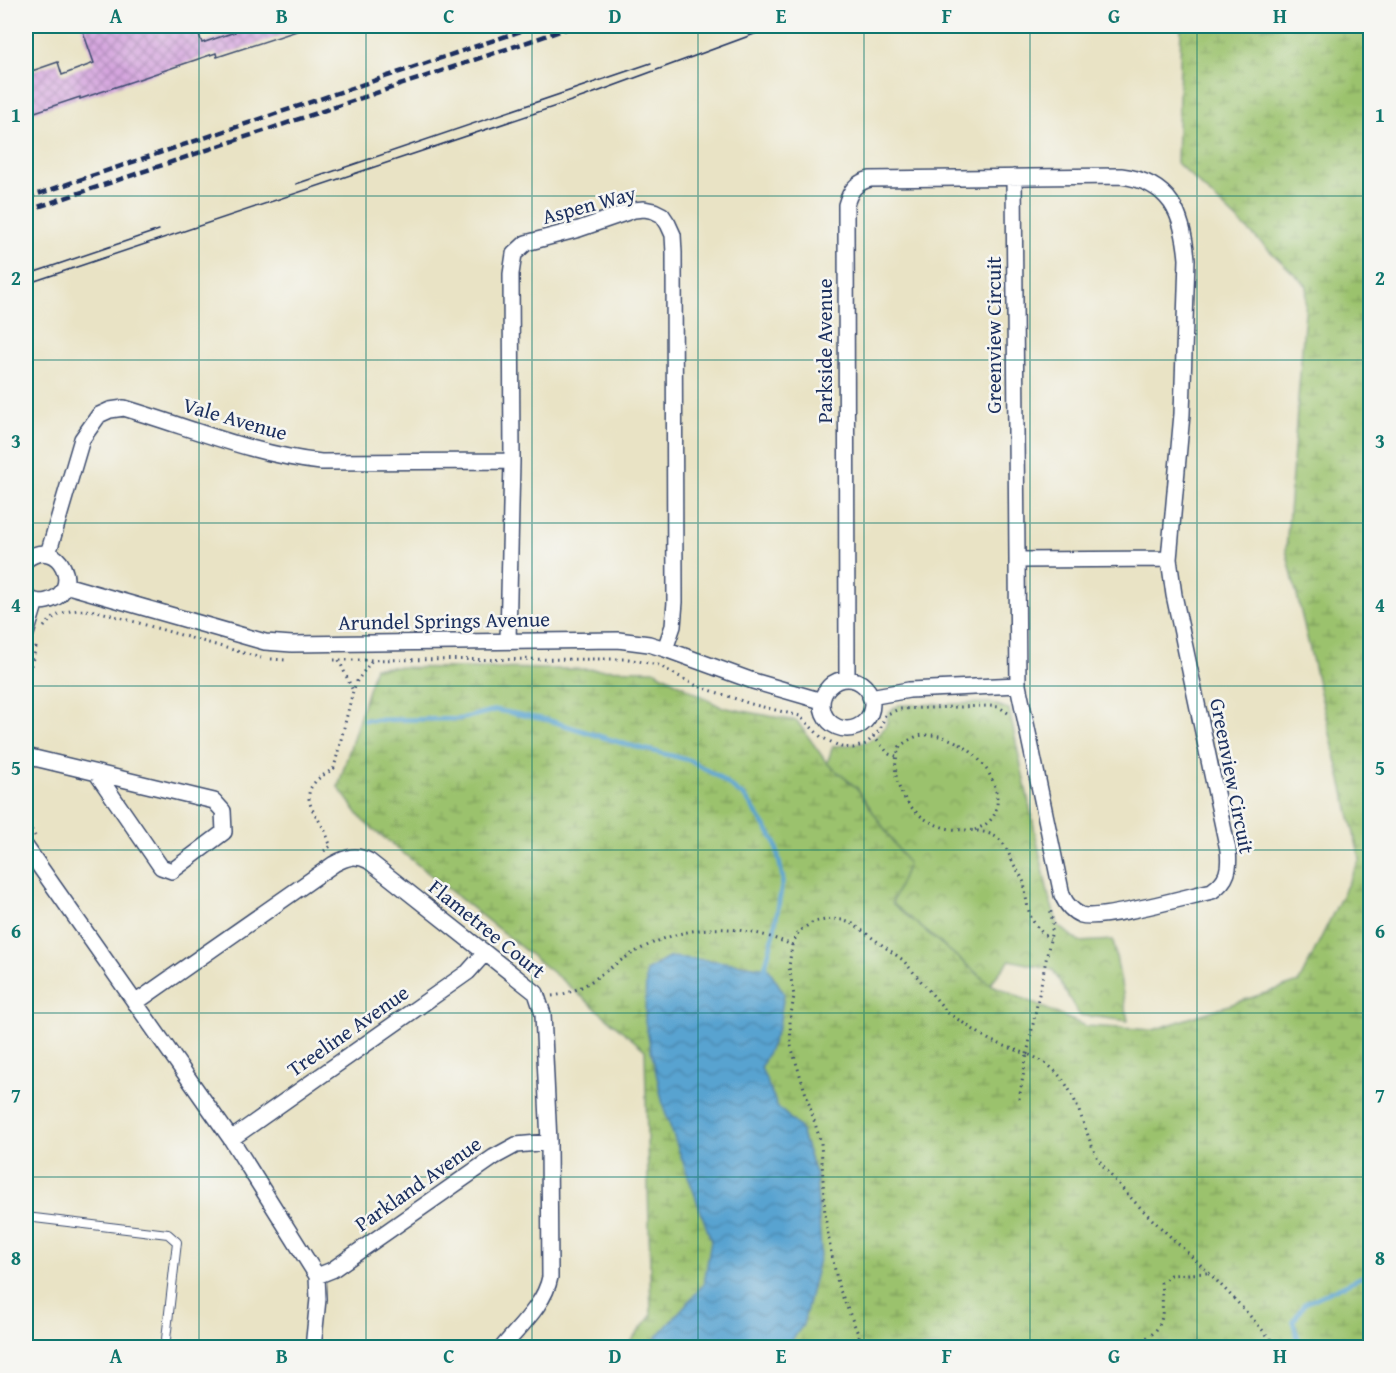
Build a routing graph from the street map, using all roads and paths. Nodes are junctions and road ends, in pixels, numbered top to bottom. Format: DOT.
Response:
graph roads {
  1 [pos="1014,177"];
  2 [pos="512,461"];
  3 [pos="48,554"];
  4 [pos="1169,559"];
  5 [pos="26,560"];
  6 [pos="1017,560"];
  7 [pos="65,585"];
  8 [pos="31,598"];
  9 [pos="41,631"];
  10 [pos="32,638"];
  11 [pos="508,640"];
  12 [pos="665,649"];
  13 [pos="291,660"];
  14 [pos="327,660"];
  15 [pos="339,660"];
  16 [pos="372,660"];
  17 [pos="847,679"];
  18 [pos="26,683"];
  19 [pos="1017,684"];
  20 [pos="353,691"];
  21 [pos="870,697"];
  22 [pos="822,701"];
  23 [pos="1010,723"];
  24 [pos="873,736"];
  25 [pos="26,756"];
  26 [pos="896,756"];
  27 [pos="98,774"];
  28 [pos="26,819"];
  29 [pos="975,830"];
  30 [pos="31,842"];
  31 [pos="321,853"];
  32 [pos="1049,905"];
  33 [pos="1050,939"];
  34 [pos="792,945"];
  35 [pos="485,953"];
  36 [pos="538,998"];
  37 [pos="135,1003"];
  38 [pos="1027,1054"];
  39 [pos="1019,1099"];
  40 [pos="231,1139"];
  41 [pos="549,1142"];
  42 [pos="26,1217"];
  43 [pos="1209,1273"];
  44 [pos="317,1276"];
  45 [pos="892,1342"];
  46 [pos="165,1347"];
  47 [pos="313,1347"];
  48 [pos="502,1347"];
  49 [pos="864,1347"];
  50 [pos="888,1347"];
  51 [pos="1100,1347"];
  52 [pos="1278,1347"];
  1 -- 4 [label="street, Greenview Circuit"];
  1 -- 6 [label="street, Greenview Circuit"];
  1 -- 17 [label="street, Parkside Avenue"];
  2 -- 3 [label="street, Vale Avenue"];
  2 -- 11 [label="street, Aspen Way"];
  2 -- 12 [label="street, Aspen Way"];
  3 -- 5 [label="street"];
  3 -- 7 [label="street"];
  4 -- 6 [label="street"];
  4 -- 19 [label="street, Greenview Circuit"];
  6 -- 19 [label="street, Greenview Circuit"];
  7 -- 8 [label="street"];
  7 -- 11 [label="street, Arundel Springs Avenue"];
  8 -- 10 [label="street"];
  9 -- 13 [label="path"];
  10 -- 18 [label="path"];
  11 -- 12 [label="street, Arundel Springs Avenue"];
  12 -- 22 [label="street, Arundel Springs Avenue"];
  14 -- 15 [label="path"];
  15 -- 16 [label="path"];
  15 -- 20 [label="path"];
  16 -- 20 [label="path"];
  16 -- 24 [label="path"];
  17 -- 21 [label="street"];
  17 -- 22 [label="street"];
  19 -- 21 [label="street"];
  20 -- 31 [label="path"];
  21 -- 22 [label="street"];
  23 -- 24 [label="path"];
  24 -- 26 [label="path"];
  25 -- 27 [label="street"];
  26 -- 29 [label="path"];
  26 -- 29 [label="path"];
  27 -- 27 [label="street"];
  28 -- 30 [label="path"];
  29 -- 33 [label="path"];
  30 -- 37 [label="street"];
  32 -- 33 [label="path"];
  33 -- 38 [label="path"];
  34 -- 36 [label="path"];
  34 -- 38 [label="path"];
  34 -- 49 [label="path"];
  35 -- 36 [label="street, Flametree Court"];
  35 -- 37 [label="street, Flametree Court"];
  35 -- 40 [label="street, Treeline Avenue"];
  36 -- 41 [label="street, Flametree Court"];
  37 -- 40 [label="street"];
  38 -- 39 [label="path"];
  38 -- 43 [label="path"];
  40 -- 44 [label="street"];
  41 -- 44 [label="street, Parkland Avenue"];
  41 -- 48 [label="street, Flametree Court"];
  42 -- 46 [label="lane"];
  43 -- 51 [label="path"];
  43 -- 52 [label="path"];
  44 -- 47 [label="street"];
  45 -- 50 [label="path"];
}
